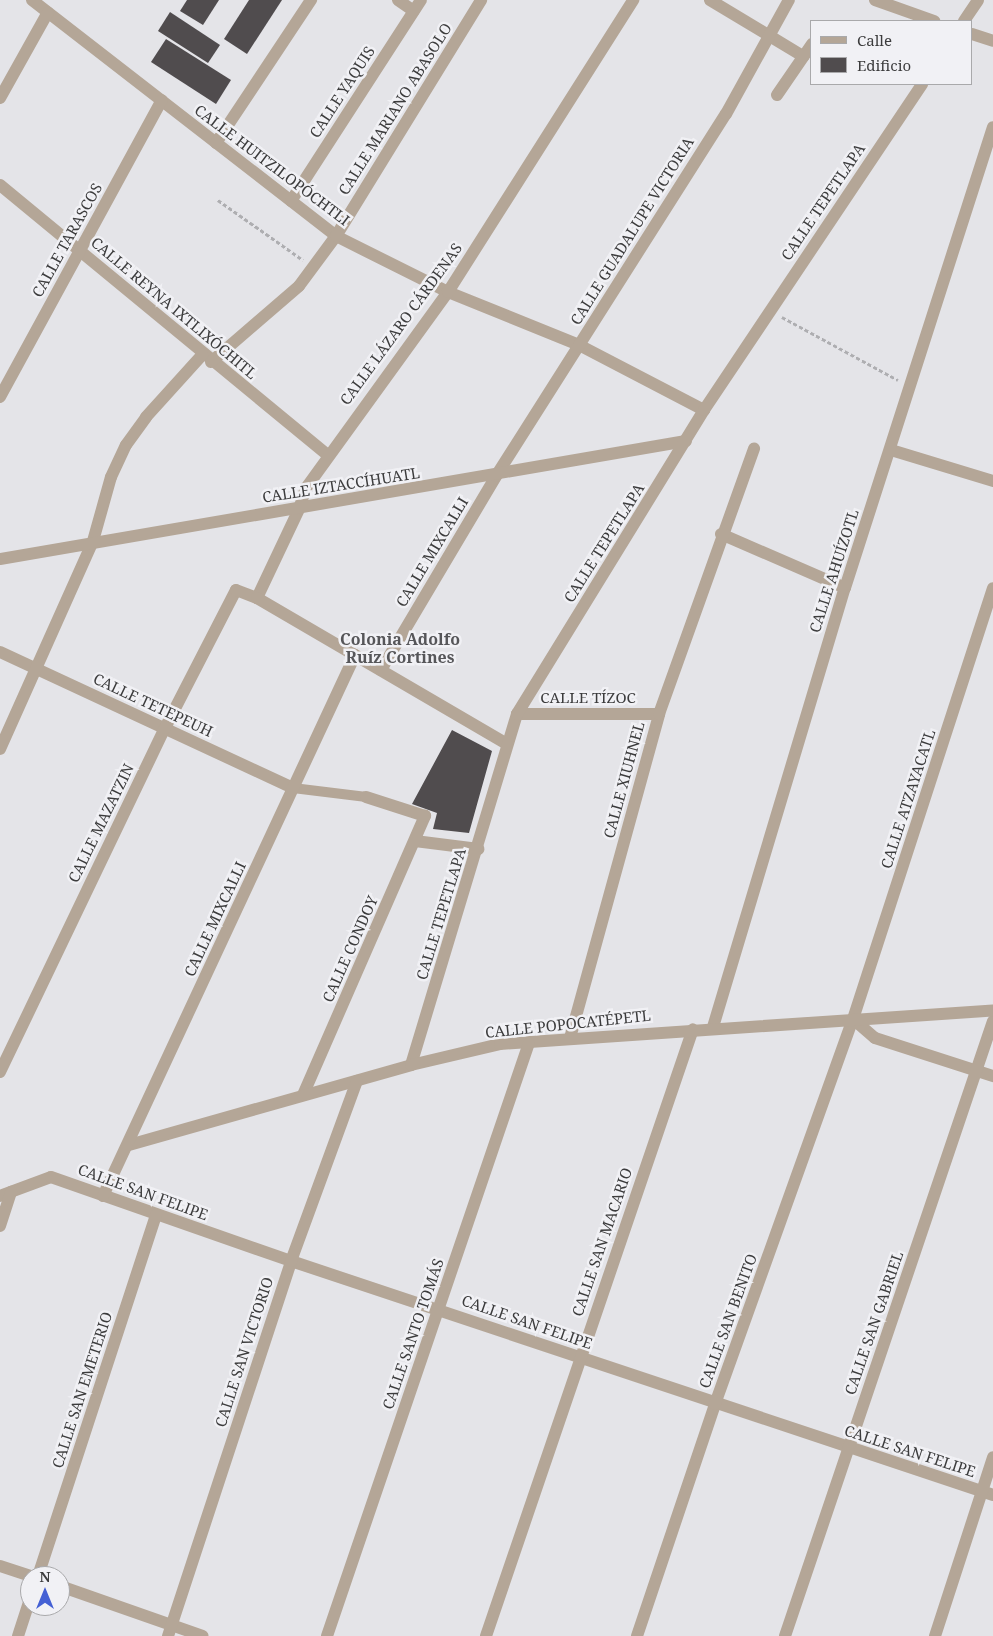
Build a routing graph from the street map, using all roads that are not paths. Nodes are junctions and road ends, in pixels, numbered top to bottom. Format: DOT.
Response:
graph roads {
  1 [pos="32,0"];
  2 [pos="311,0"];
  3 [pos="398,0"];
  4 [pos="422,0"];
  5 [pos="481,0"];
  6 [pos="633,0"];
  7 [pos="710,0"];
  8 [pos="788,0"];
  9 [pos="875,0"];
  10 [pos="978,0"];
  11 [pos="414,11"];
  12 [pos="48,12"];
  13 [pos="931,20"];
  14 [pos="965,20"];
  15 [pos="973,34"];
  16 [pos="769,35"];
  17 [pos="993,41"];
  18 [pos="810,47"];
  19 [pos="803,56"];
  20 [pos="921,85"];
  21 [pos="777,95"];
  22 [pos="0,98"];
  23 [pos="162,100"];
  24 [pos="993,127"];
  25 [pos="216,143"];
  26 [pos="0,185"];
  27 [pos="291,201"];
  28 [pos="336,236"];
  29 [pos="80,250"];
  30 [pos="448,292"];
  31 [pos="579,345"];
  32 [pos="207,358"];
  33 [pos="0,397"];
  34 [pos="704,410"];
  35 [pos="686,441"];
  36 [pos="754,449"];
  37 [pos="891,450"];
  38 [pos="327,455"];
  39 [pos="496,476"];
  40 [pos="993,481"];
  41 [pos="299,509"];
  42 [pos="722,534"];
  43 [pos="94,541"];
  44 [pos="0,558"];
  45 [pos="845,588"];
  46 [pos="993,588"];
  47 [pos="257,598"];
  48 [pos="0,652"];
  49 [pos="355,655"];
  50 [pos="36,668"];
  51 [pos="381,670"];
  52 [pos="517,714"];
  53 [pos="659,714"];
  54 [pos="165,728"];
  55 [pos="505,743"];
  56 [pos="0,749"];
  57 [pos="293,788"];
  58 [pos="366,797"];
  59 [pos="415,841"];
  60 [pos="478,849"];
  61 [pos="993,1010"];
  62 [pos="854,1019"];
  63 [pos="993,1021"];
  64 [pos="693,1028"];
  65 [pos="714,1028"];
  66 [pos="570,1038"];
  67 [pos="529,1043"];
  68 [pos="411,1065"];
  69 [pos="977,1070"];
  70 [pos="0,1072"];
  71 [pos="993,1076"];
  72 [pos="357,1081"];
  73 [pos="303,1095"];
  74 [pos="129,1145"];
  75 [pos="5,1194"];
  76 [pos="103,1196"];
  77 [pos="156,1215"];
  78 [pos="0,1226"];
  79 [pos="291,1261"];
  80 [pos="439,1309"];
  81 [pos="580,1358"];
  82 [pos="715,1404"];
  83 [pos="848,1448"];
  84 [pos="993,1457"];
  85 [pos="987,1493"];
  86 [pos="0,1566"];
  87 [pos="41,1566"];
  88 [pos="20,1572"];
  89 [pos="70,1590"];
  90 [pos="25,1616"];
  91 [pos="170,1631"];
  92 [pos="18,1636"];
  93 [pos="202,1636"];
  94 [pos="327,1636"];
  95 [pos="486,1636"];
  96 [pos="636,1636"];
  97 [pos="785,1636"];
  98 [pos="935,1636"];
  1 -- 12 [label="street, CALLE HUITZILOPÓCHTLI"];
  2 -- 25 [label="street"];
  3 -- 11 [label="street"];
  4 -- 11 [label="street, CALLE YAQUIS"];
  5 -- 28 [label="street, CALLE MARIANO ABASOLO"];
  6 -- 30 [label="street, CALLE LÁZARO CÁRDENAS"];
  7 -- 16 [label="street"];
  8 -- 16 [label="street, CALLE GUADALUPE VICTORIA"];
  9 -- 13 [label="street"];
  10 -- 14 [label="street"];
  11 -- 27 [label="street, CALLE YAQUIS"];
  12 -- 22 [label="street"];
  12 -- 23 [label="street, CALLE HUITZILOPÓCHTLI"];
  15 -- 17 [label="street"];
  16 -- 19 [label="street"];
  16 -- 31 [label="street, CALLE GUADALUPE VICTORIA"];
  18 -- 19 [label="street"];
  19 -- 21 [label="street"];
  20 -- 34 [label="street, CALLE TEPETLAPA"];
  23 -- 25 [label="street, CALLE HUITZILOPÓCHTLI"];
  23 -- 29 [label="street, CALLE TARASCOS"];
  24 -- 37 [label="street, CALLE AHUÍZOTL"];
  25 -- 27 [label="street, CALLE HUITZILOPÓCHTLI"];
  26 -- 29 [label="street, CALLE REYNA IXTLIXÓCHITL"];
  27 -- 28 [label="street, CALLE HUITZILOPÓCHTLI"];
  28 -- 30 [label="street, CALLE HUITZILOPÓCHTLI"];
  28 -- 32 [label="street, CALLE MARIANO ABASOLO"];
  29 -- 32 [label="street, CALLE REYNA IXTLIXÓCHITL"];
  29 -- 33 [label="street, CALLE TARASCOS"];
  30 -- 31 [label="street, CALLE HUITZILOPÓCHTLI"];
  30 -- 38 [label="street, CALLE LÁZARO CÁRDENAS"];
  31 -- 34 [label="street, CALLE HUITZILOPÓCHTLI"];
  31 -- 39 [label="street, CALLE GUADALUPE VICTORIA"];
  32 -- 38 [label="street, CALLE REYNA IXTLIXÓCHITL"];
  32 -- 43 [label="street, CALLE MARIANO ABASOLO"];
  34 -- 35 [label="street, CALLE TEPETLAPA"];
  35 -- 39 [label="street, CALLE IZTACCÍHUATL"];
  35 -- 52 [label="street, CALLE TEPETLAPA"];
  36 -- 42 [label="street, CALLE XIUHNEL"];
  37 -- 40 [label="street"];
  37 -- 45 [label="street, CALLE AHUÍZOTL"];
  38 -- 41 [label="street, CALLE LÁZARO CÁRDENAS"];
  39 -- 41 [label="street, CALLE IZTACCÍHUATL"];
  39 -- 51 [label="street, CALLE MIXCALLI"];
  41 -- 43 [label="street, CALLE IZTACCÍHUATL"];
  41 -- 47 [label="street, CALLE LÁZARO CÁRDENAS"];
  42 -- 45 [label="street"];
  42 -- 53 [label="street, CALLE XIUHNEL"];
  43 -- 44 [label="street, CALLE IZTACCÍHUATL"];
  43 -- 50 [label="street, CALLE MARIANO ABASOLO"];
  45 -- 65 [label="street, CALLE AHUÍZOTL"];
  46 -- 62 [label="street, CALLE ATZAYACATL"];
  47 -- 49 [label="street"];
  47 -- 54 [label="street, CALLE MAZATZIN"];
  48 -- 50 [label="street, CALLE TETEPEUH"];
  49 -- 51 [label="street"];
  49 -- 57 [label="street, CALLE MIXCALLI"];
  50 -- 54 [label="street, CALLE TETEPEUH"];
  50 -- 56 [label="street, CALLE MARIANO ABASOLO"];
  51 -- 55 [label="street"];
  52 -- 53 [label="street, CALLE TÍZOC"];
  52 -- 55 [label="street, CALLE TEPETLAPA"];
  53 -- 66 [label="street, CALLE XIUHNEL"];
  54 -- 57 [label="street, CALLE TETEPEUH"];
  54 -- 70 [label="street, CALLE MAZATZIN"];
  55 -- 60 [label="street, CALLE TEPETLAPA"];
  57 -- 58 [label="street"];
  57 -- 74 [label="street, CALLE MIXCALLI"];
  58 -- 59 [label="street, CALLE CONDOY"];
  59 -- 60 [label="street"];
  59 -- 73 [label="street, CALLE CONDOY"];
  60 -- 68 [label="street, CALLE TEPETLAPA"];
  61 -- 62 [label="street, CALLE POPOCATÉPETL"];
  62 -- 65 [label="street, CALLE POPOCATÉPETL"];
  62 -- 69 [label="street"];
  62 -- 82 [label="street, CALLE SAN BENITO"];
  63 -- 69 [label="street, CALLE SAN GABRIEL"];
  64 -- 65 [label="street, CALLE POPOCATÉPETL"];
  64 -- 66 [label="street, CALLE POPOCATÉPETL"];
  64 -- 81 [label="street, CALLE SAN MACARIO"];
  66 -- 67 [label="street, CALLE POPOCATÉPETL"];
  67 -- 68 [label="street, CALLE POPOCATÉPETL"];
  67 -- 80 [label="street, CALLE SANTO TOMÁS"];
  68 -- 72 [label="street, CALLE POPOCATÉPETL"];
  69 -- 71 [label="street"];
  69 -- 83 [label="street, CALLE SAN GABRIEL"];
  72 -- 73 [label="street, CALLE POPOCATÉPETL"];
  72 -- 79 [label="street, CALLE SAN VICTORIO"];
  73 -- 74 [label="street, CALLE POPOCATÉPETL"];
  74 -- 76 [label="street, CALLE MIXCALLI"];
  75 -- 76 [label="street, CALLE SAN FELIPE"];
  75 -- 78 [label="street"];
  76 -- 77 [label="street, CALLE SAN FELIPE"];
  77 -- 79 [label="street, CALLE SAN FELIPE"];
  77 -- 87 [label="street, CALLE SAN EMETERIO"];
  79 -- 80 [label="street, CALLE SAN FELIPE"];
  79 -- 91 [label="street, CALLE SAN VICTORIO"];
  80 -- 81 [label="street, CALLE SAN FELIPE"];
  80 -- 94 [label="street, CALLE SANTO TOMÁS"];
  81 -- 82 [label="street, CALLE SAN FELIPE"];
  81 -- 95 [label="street, CALLE SAN MACARIO"];
  82 -- 83 [label="street, CALLE SAN FELIPE"];
  82 -- 96 [label="street, CALLE SAN BENITO"];
  83 -- 85 [label="street, CALLE SAN FELIPE"];
  83 -- 97 [label="street, CALLE SAN GABRIEL"];
  84 -- 85 [label="street"];
  85 -- 98 [label="street"];
  86 -- 88 [label="street"];
  89 -- 91 [label="street"];
  90 -- 92 [label="street"];
  91 -- 93 [label="street"];
}
